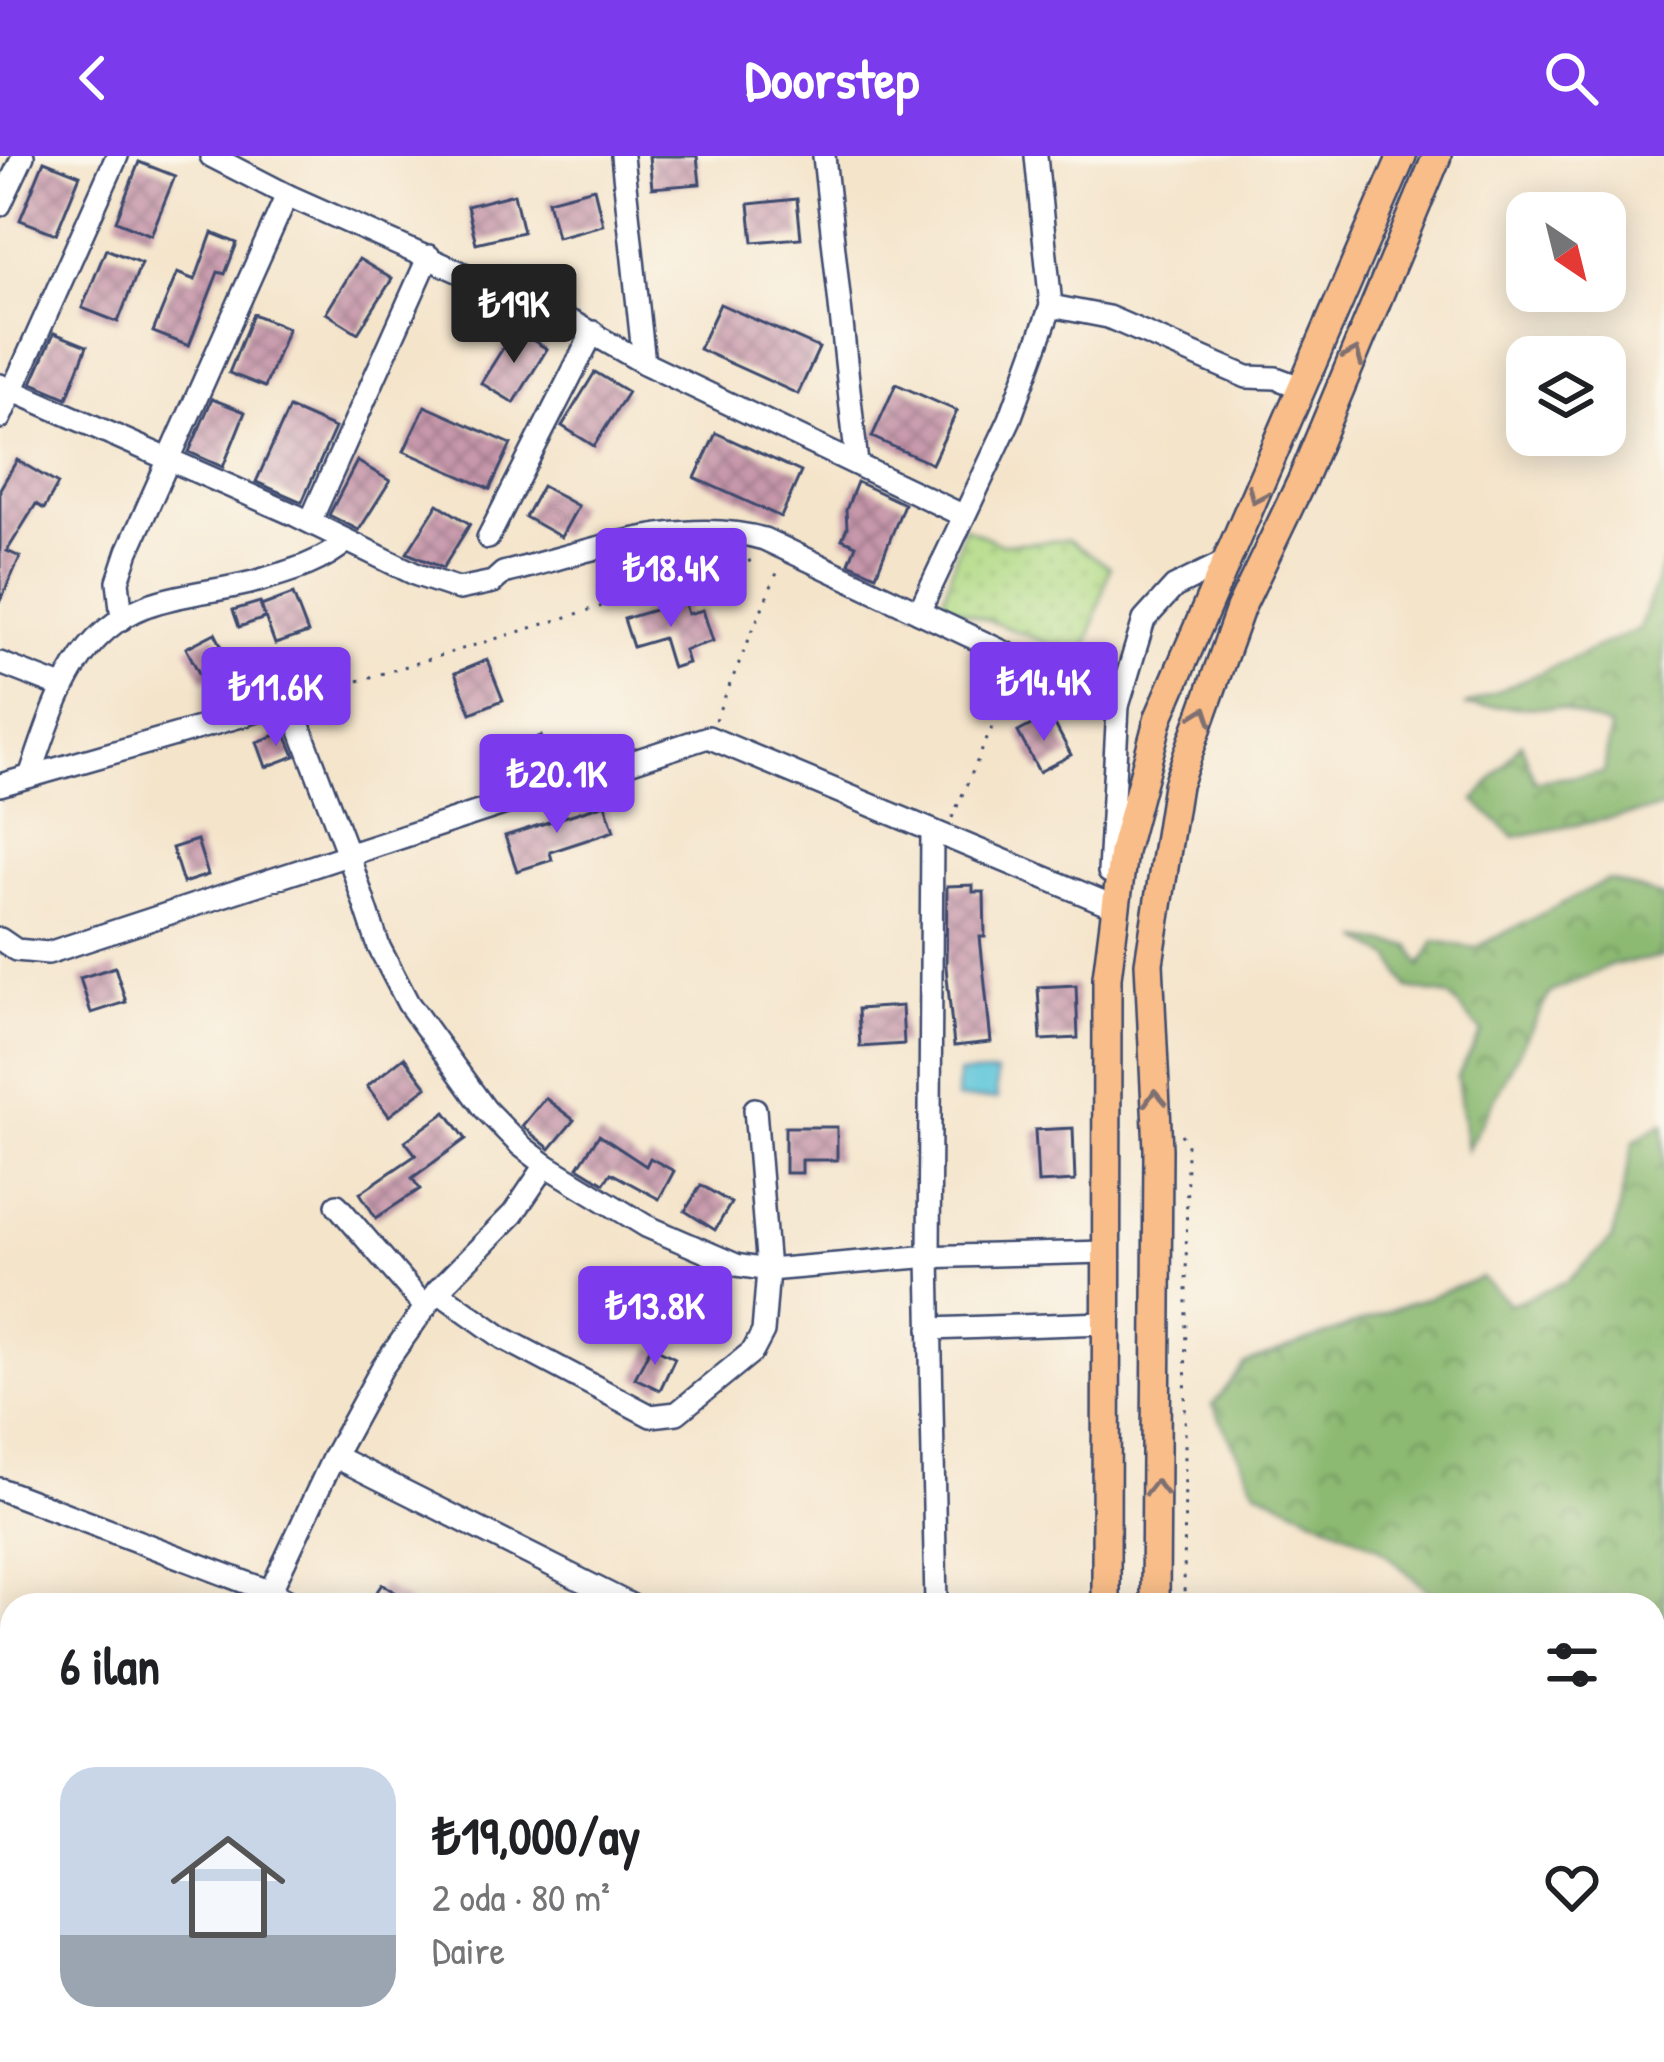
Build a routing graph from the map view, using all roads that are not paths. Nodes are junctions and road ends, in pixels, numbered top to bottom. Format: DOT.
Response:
graph roads {
  1 [pos="23,156"];
  2 [pos="117,156"];
  3 [pos="211,156"];
  4 [pos="622,156"];
  5 [pos="824,156"];
  6 [pos="1036,156"];
  7 [pos="1402,156"];
  8 [pos="1437,156"];
  9 [pos="287,195"];
  10 [pos="0,206"];
  11 [pos="429,256"];
  12 [pos="1051,306"];
  13 [pos="593,332"];
  14 [pos="644,363"];
  15 [pos="6,387"];
  16 [pos="1303,388"];
  17 [pos="0,418"];
  18 [pos="167,461"];
  19 [pos="857,464"];
  20 [pos="964,516"];
  21 [pos="310,522"];
  22 [pos="488,538"];
  23 [pos="347,541"];
  24 [pos="1227,561"];
  25 [pos="919,612"];
  26 [pos="122,619"];
  27 [pos="0,663"];
  28 [pos="62,687"];
  29 [pos="1118,706"];
  30 [pos="30,776"];
  31 [pos="0,785"];
  32 [pos="938,833"];
  33 [pos="350,856"];
  34 [pos="1108,904"];
  35 [pos="0,939"];
  36 [pos="1107,977"];
  37 [pos="755,1109"];
  38 [pos="546,1165"];
  39 [pos="337,1205"];
  40 [pos="1105,1252"];
  41 [pos="929,1257"];
  42 [pos="768,1270"];
  43 [pos="431,1299"];
  44 [pos="1105,1323"];
  45 [pos="930,1329"];
  46 [pos="334,1456"];
  47 [pos="0,1489"];
  48 [pos="252,1593"];
  49 [pos="270,1593"];
  50 [pos="607,1593"];
  51 [pos="936,1593"];
  52 [pos="1106,1593"];
  53 [pos="1155,1593"];
  1 -- 10 [label="street"];
  2 -- 15 [label="street"];
  3 -- 9 [label="street"];
  4 -- 14 [label="street"];
  5 -- 19 [label="street"];
  6 -- 12 [label="street"];
  7 -- 16 [label="main road"];
  53 -- 8 [label="main road, one-way"];
  9 -- 11 [label="street"];
  9 -- 18 [label="street"];
  11 -- 13 [label="street"];
  11 -- 21 [label="street"];
  12 -- 16 [label="street"];
  12 -- 20 [label="street"];
  13 -- 14 [label="street"];
  13 -- 22 [label="street"];
  14 -- 19 [label="street"];
  15 -- 17 [label="street"];
  15 -- 18 [label="street"];
  16 -- 24 [label="main road, one-way"];
  18 -- 21 [label="street"];
  18 -- 26 [label="street"];
  19 -- 20 [label="street"];
  20 -- 25 [label="street"];
  21 -- 23 [label="street"];
  23 -- 25 [label="street"];
  23 -- 26 [label="street"];
  24 -- 29 [label="street"];
  24 -- 36 [label="main road"];
  25 -- 29 [label="street"];
  26 -- 28 [label="street"];
  27 -- 28 [label="street"];
  28 -- 30 [label="street"];
  29 -- 34 [label="street"];
  30 -- 31 [label="street"];
  30 -- 33 [label="street"];
  32 -- 33 [label="street"];
  32 -- 34 [label="street"];
  32 -- 41 [label="street"];
  33 -- 35 [label="street"];
  33 -- 38 [label="street"];
  34 -- 36 [label="street"];
  36 -- 40 [label="main road"];
  37 -- 42 [label="street"];
  38 -- 42 [label="street"];
  38 -- 43 [label="street"];
  39 -- 43 [label="street"];
  40 -- 41 [label="street"];
  40 -- 44 [label="main road"];
  41 -- 42 [label="street"];
  41 -- 45 [label="street"];
  42 -- 43 [label="street"];
  43 -- 46 [label="street"];
  44 -- 45 [label="street"];
  44 -- 52 [label="main road"];
  45 -- 51 [label="street"];
  46 -- 49 [label="street"];
  46 -- 50 [label="street"];
  47 -- 48 [label="street"];
}
